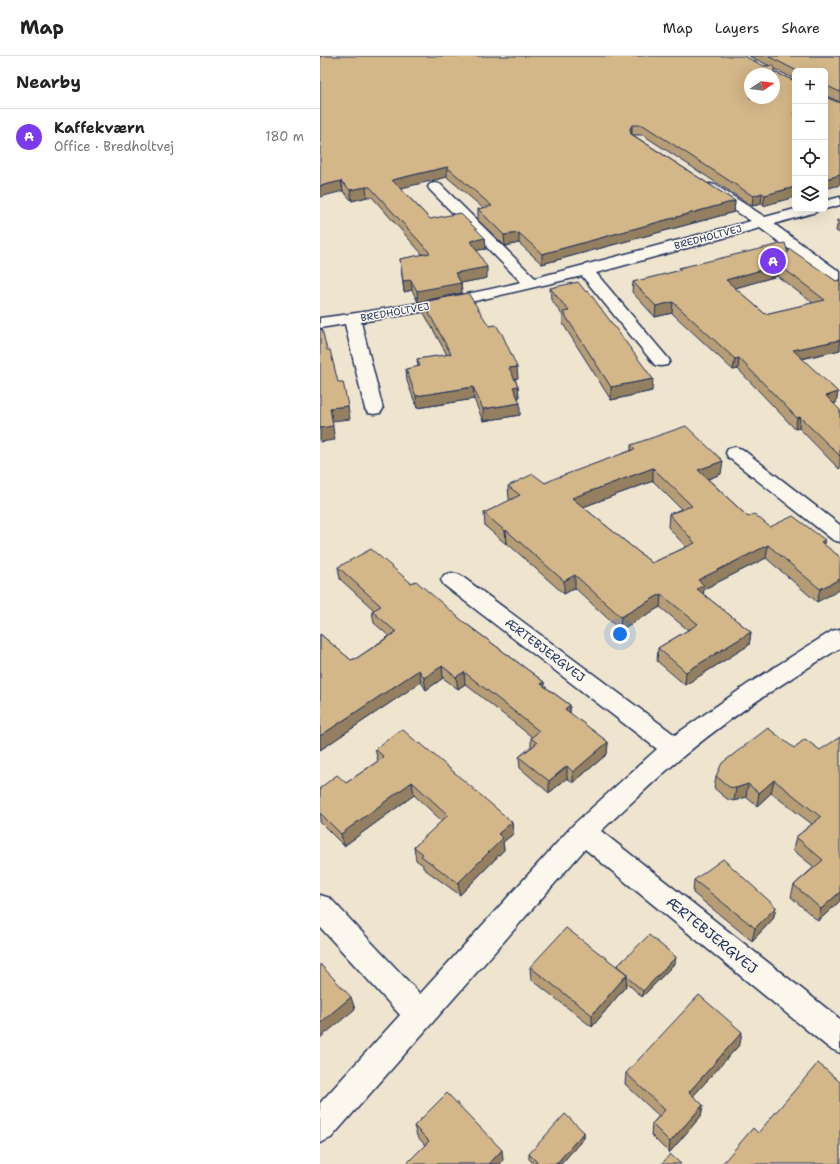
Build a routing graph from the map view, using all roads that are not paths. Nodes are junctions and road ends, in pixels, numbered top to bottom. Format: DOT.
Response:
graph roads {
  1 [pos="701,182"];
  2 [pos="435,187"];
  3 [pos="840,201"];
  4 [pos="828,204"];
  5 [pos="800,212"];
  6 [pos="762,222"];
  7 [pos="585,270"];
  8 [pos="840,279"];
  9 [pos="532,284"];
  10 [pos="352,319"];
  11 [pos="320,323"];
  12 [pos="661,361"];
  13 [pos="374,409"];
  14 [pos="735,454"];
  15 [pos="840,535"];
  16 [pos="452,580"];
  17 [pos="840,637"];
  18 [pos="675,749"];
  19 [pos="583,832"];
  20 [pos="320,907"];
  21 [pos="420,1015"];
  22 [pos="840,1038"];
  23 [pos="320,1127"];
  1 -- 6 [label="street, BREDHOLTVEJ"];
  2 -- 9 [label="street"];
  3 -- 4 [label="street"];
  5 -- 6 [label="street, BREDHOLTVEJ"];
  6 -- 7 [label="street, BREDHOLTVEJ"];
  6 -- 8 [label="street, BREDHOLTVEJ"];
  7 -- 9 [label="street, BREDHOLTVEJ"];
  7 -- 12 [label="street"];
  9 -- 10 [label="street, BREDHOLTVEJ"];
  10 -- 11 [label="street, BREDHOLTVEJ"];
  10 -- 13 [label="street, BREDHOLTVEJ"];
  14 -- 15 [label="street"];
  16 -- 18 [label="street, ÆRTEBJERGVEJ"];
  17 -- 18 [label="street"];
  18 -- 19 [label="street"];
  19 -- 21 [label="street"];
  19 -- 22 [label="street, ÆRTEBJERGVEJ"];
  20 -- 21 [label="street"];
  21 -- 23 [label="street"];
}
